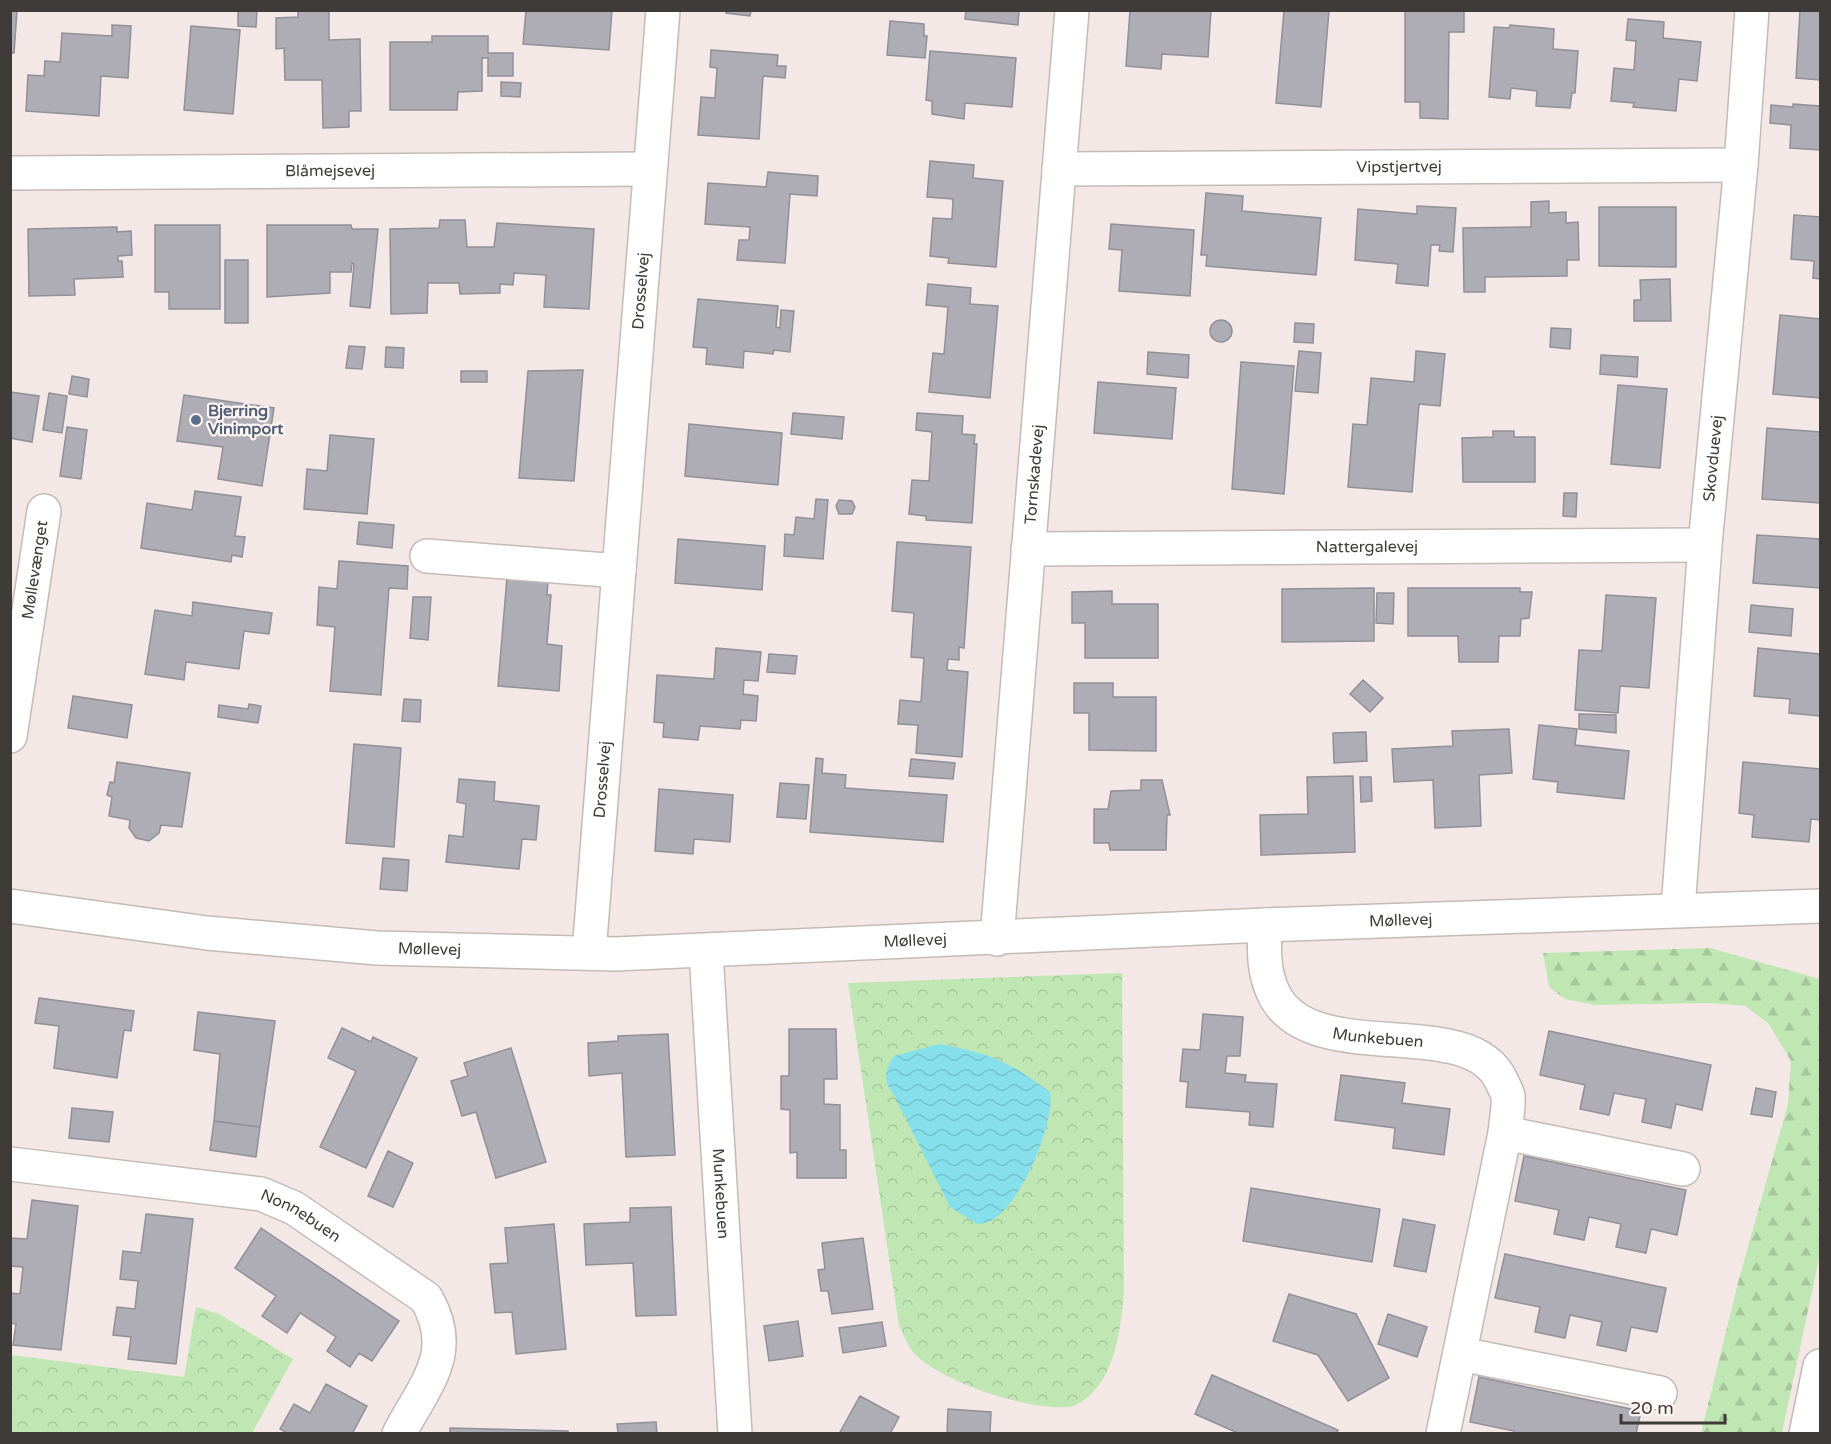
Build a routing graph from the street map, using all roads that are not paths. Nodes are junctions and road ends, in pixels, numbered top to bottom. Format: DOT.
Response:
graph roads {
  1 [pos="663,10"];
  2 [pos="1071,10"];
  3 [pos="1752,10"];
  4 [pos="1741,165"];
  5 [pos="649,169"];
  6 [pos="1059,169"];
  7 [pos="10,173"];
  8 [pos="45,511"];
  9 [pos="1705,544"];
  10 [pos="1028,549"];
  11 [pos="427,556"];
  12 [pos="619,570"];
  13 [pos="10,736"];
  14 [pos="10,906"];
  15 [pos="1821,906"];
  16 [pos="1678,909"];
  17 [pos="1265,925"];
  18 [pos="997,939"];
  19 [pos="706,952"];
  20 [pos="589,953"];
  21 [pos="1505,1133"];
  22 [pos="10,1164"];
  23 [pos="1683,1169"];
  24 [pos="1460,1354"];
  25 [pos="1821,1366"];
  26 [pos="1660,1393"];
  27 [pos="399,1434"];
  28 [pos="735,1434"];
  29 [pos="1443,1434"];
  30 [pos="1806,1434"];
  1 -- 5 [label="street, Drosselvej"];
  2 -- 6 [label="street, Tornskadevej"];
  3 -- 4 [label="street, Skovduevej"];
  4 -- 6 [label="street, Vipstjertvej"];
  4 -- 9 [label="street, Skovduevej"];
  5 -- 7 [label="street, Blåmejsevej"];
  5 -- 12 [label="street, Drosselvej"];
  6 -- 10 [label="street, Tornskadevej"];
  8 -- 13 [label="street, Møllevænget"];
  9 -- 10 [label="street, Nattergalevej"];
  9 -- 16 [label="street, Skovduevej"];
  10 -- 18 [label="street, Tornskadevej"];
  11 -- 12 [label="street"];
  12 -- 20 [label="street, Drosselvej"];
  14 -- 20 [label="street, Møllevej"];
  15 -- 16 [label="street, Møllevej"];
  16 -- 17 [label="street, Møllevej"];
  17 -- 18 [label="street, Møllevej"];
  17 -- 21 [label="street, Munkebuen"];
  18 -- 19 [label="street, Møllevej"];
  19 -- 20 [label="street, Møllevej"];
  19 -- 28 [label="street, Munkebuen"];
  21 -- 23 [label="street"];
  21 -- 24 [label="street, Munkebuen"];
  22 -- 27 [label="street, Nonnebuen"];
  24 -- 26 [label="street"];
  24 -- 29 [label="street, Munkebuen"];
  25 -- 30 [label="street"];
}
